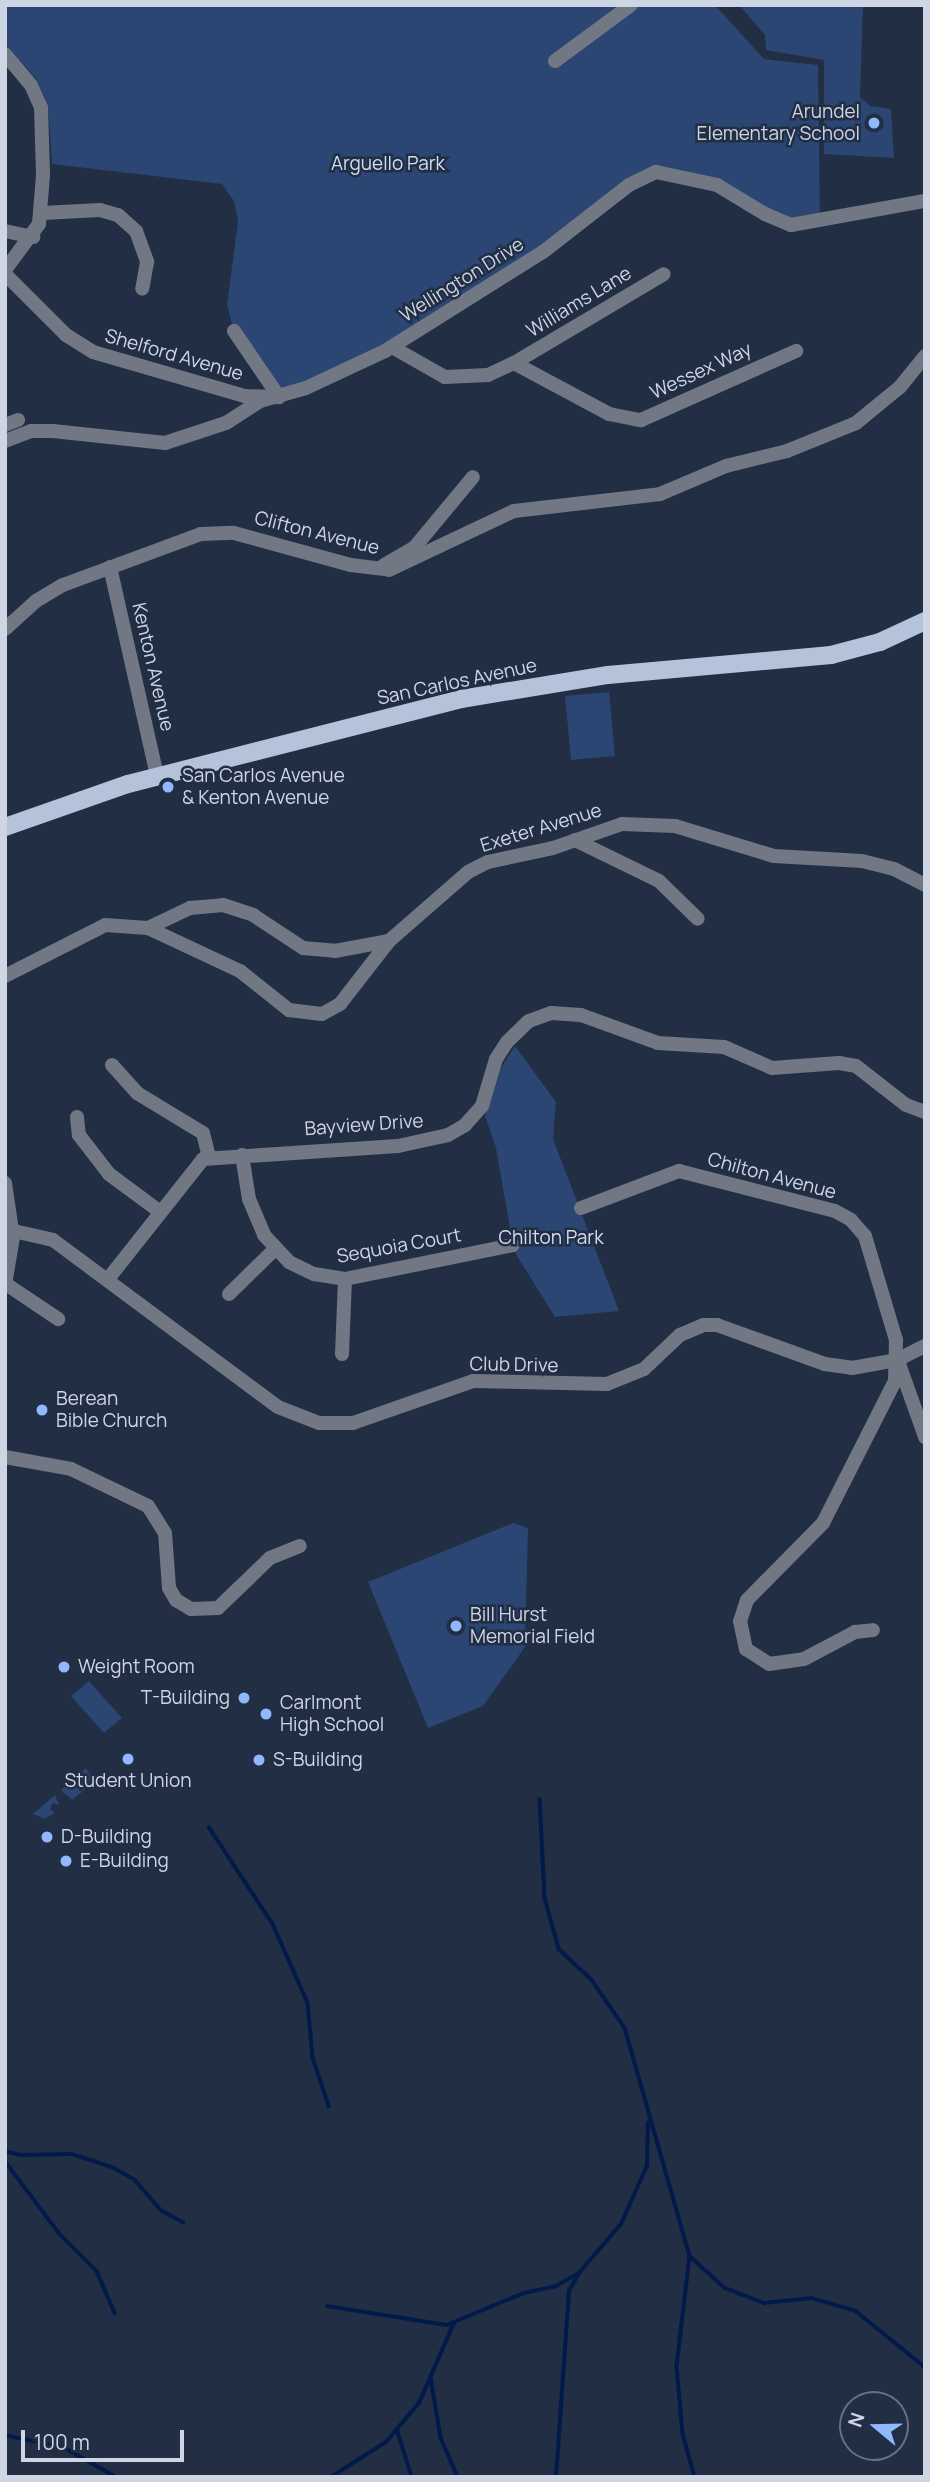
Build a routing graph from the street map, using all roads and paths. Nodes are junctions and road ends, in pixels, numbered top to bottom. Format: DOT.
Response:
graph roads {
  1 [pos="631,5"];
  2 [pos="5,54"];
  3 [pos="555,61"];
  4 [pos="925,201"];
  5 [pos="42,213"];
  6 [pos="5,231"];
  7 [pos="33,237"];
  8 [pos="5,272"];
  9 [pos="664,274"];
  10 [pos="142,289"];
  11 [pos="234,331"];
  12 [pos="392,347"];
  13 [pos="796,351"];
  14 [pos="925,356"];
  15 [pos="514,363"];
  16 [pos="279,397"];
  17 [pos="5,441"];
  18 [pos="472,477"];
  19 [pos="110,566"];
  20 [pos="377,570"];
  21 [pos="925,621"];
  22 [pos="5,629"];
  23 [pos="157,776"];
  24 [pos="5,827"];
  25 [pos="575,840"];
  26 [pos="925,885"];
  27 [pos="698,919"];
  28 [pos="148,928"];
  29 [pos="389,941"];
  30 [pos="5,975"];
  31 [pos="112,1065"];
  32 [pos="925,1112"];
  33 [pos="77,1117"];
  34 [pos="242,1155"];
  35 [pos="209,1157"];
  36 [pos="5,1183"];
  37 [pos="581,1208"];
  38 [pos="159,1211"];
  39 [pos="8,1229"];
  40 [pos="513,1245"];
  41 [pos="274,1250"];
  42 [pos="108,1279"];
  43 [pos="345,1279"];
  44 [pos="6,1284"];
  45 [pos="229,1294"];
  46 [pos="58,1318"];
  47 [pos="925,1346"];
  48 [pos="342,1354"];
  49 [pos="897,1360"];
  50 [pos="925,1437"];
  51 [pos="5,1457"];
  52 [pos="300,1546"];
  53 [pos="873,1630"];
  1 -- 3 [label="street"];
  2 -- 5 [label="street"];
  4 -- 12 [label="street, Wellington Drive"];
  5 -- 7 [label="street"];
  5 -- 10 [label="street"];
  6 -- 7 [label="street"];
  7 -- 8 [label="street"];
  8 -- 16 [label="street, Shelford Avenue"];
  9 -- 15 [label="street, Williams Lane"];
  11 -- 16 [label="street"];
  12 -- 15 [label="street"];
  12 -- 16 [label="street, Wellington Drive"];
  13 -- 15 [label="street, Wessex Way"];
  14 -- 20 [label="street, Clifton Avenue"];
  16 -- 17 [label="street, Wellington Drive"];
  18 -- 20 [label="street"];
  19 -- 20 [label="street, Clifton Avenue"];
  19 -- 22 [label="street, Clifton Avenue"];
  19 -- 23 [label="street, Kenton Avenue"];
  21 -- 23 [label="main road, San Carlos Avenue"];
  23 -- 24 [label="main road, San Carlos Avenue"];
  25 -- 26 [label="street, Exeter Avenue"];
  25 -- 27 [label="street"];
  25 -- 29 [label="street, Exeter Avenue"];
  28 -- 29 [label="street"];
  28 -- 29 [label="street, Exeter Avenue"];
  28 -- 30 [label="street, Exeter Avenue"];
  31 -- 35 [label="street"];
  32 -- 34 [label="street, Bayview Drive"];
  33 -- 38 [label="street"];
  34 -- 35 [label="street, Bayview Drive"];
  34 -- 41 [label="street, Sequoia Court"];
  35 -- 38 [label="street"];
  36 -- 39 [label="street"];
  37 -- 49 [label="street, Chilton Avenue"];
  38 -- 42 [label="street"];
  39 -- 42 [label="street, Club Drive"];
  39 -- 44 [label="street"];
  40 -- 43 [label="street, Sequoia Court"];
  41 -- 43 [label="street, Sequoia Court"];
  41 -- 45 [label="street"];
  42 -- 49 [label="street, Club Drive"];
  43 -- 48 [label="street"];
  44 -- 46 [label="street"];
  47 -- 49 [label="street, Club Drive"];
  49 -- 50 [label="street"];
  49 -- 53 [label="street"];
  51 -- 52 [label="street"];
}
